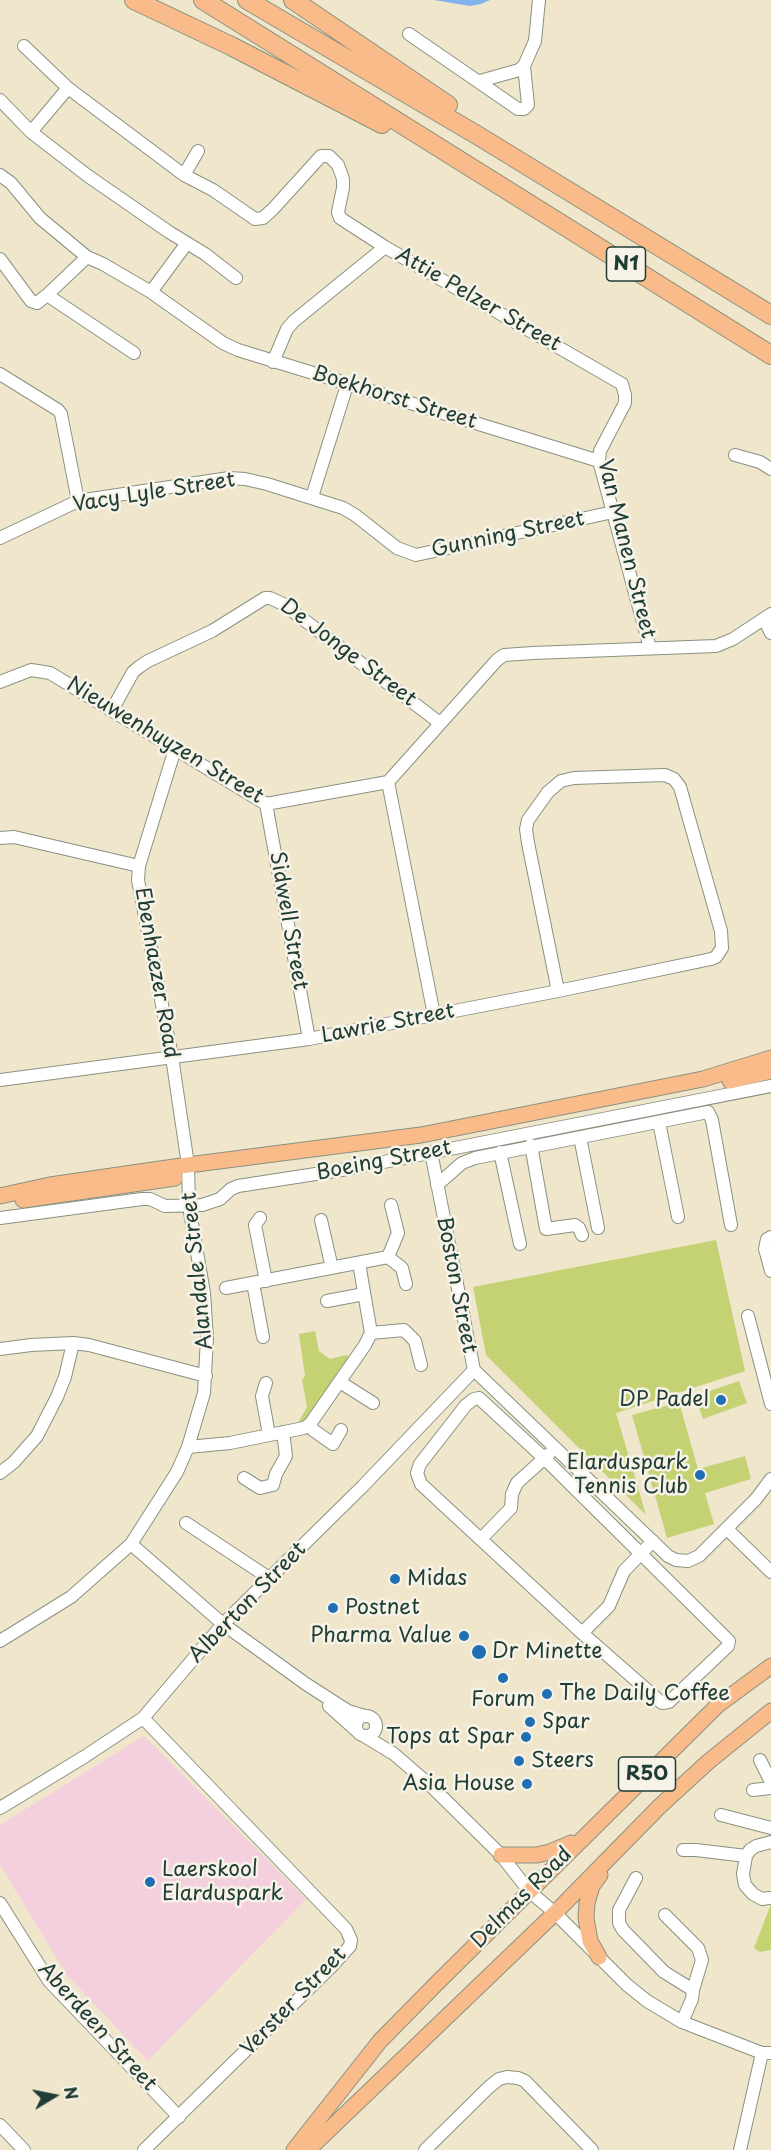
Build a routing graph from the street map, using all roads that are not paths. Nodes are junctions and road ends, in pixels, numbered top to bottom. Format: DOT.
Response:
graph roads {
  1 [pos="135,0"];
  2 [pos="152,0"];
  3 [pos="203,0"];
  4 [pos="247,0"];
  5 [pos="293,0"];
  6 [pos="539,0"];
  7 [pos="409,34"];
  8 [pos="24,46"];
  9 [pos="231,46"];
  10 [pos="524,66"];
  11 [pos="480,81"];
  12 [pos="68,88"];
  13 [pos="0,100"];
  14 [pos="31,132"];
  15 [pos="198,151"];
  16 [pos="482,173"];
  17 [pos="184,174"];
  18 [pos="0,175"];
  19 [pos="187,243"];
  20 [pos="385,247"];
  21 [pos="663,250"];
  22 [pos="87,256"];
  23 [pos="0,260"];
  24 [pos="236,278"];
  25 [pos="150,292"];
  26 [pos="48,295"];
  27 [pos="771,315"];
  28 [pos="134,353"];
  29 [pos="771,356"];
  30 [pos="273,362"];
  31 [pos="0,374"];
  32 [pos="622,384"];
  33 [pos="346,385"];
  34 [pos="735,454"];
  35 [pos="599,461"];
  36 [pos="771,469"];
  37 [pos="312,497"];
  38 [pos="78,501"];
  39 [pos="613,512"];
  40 [pos="0,538"];
  41 [pos="768,616"];
  42 [pos="771,633"];
  43 [pos="650,648"];
  44 [pos="0,682"];
  45 [pos="112,710"];
  46 [pos="440,723"];
  47 [pos="175,749"];
  48 [pos="388,782"];
  49 [pos="266,804"];
  50 [pos="0,838"];
  51 [pos="139,866"];
  52 [pos="558,991"];
  53 [pos="434,1014"];
  54 [pos="309,1039"];
  55 [pos="172,1057"];
  56 [pos="771,1058"];
  57 [pos="771,1071"];
  58 [pos="0,1080"];
  59 [pos="771,1086"];
  60 [pos="659,1122"];
  61 [pos="580,1137"];
  62 [pos="531,1145"];
  63 [pos="431,1152"];
  64 [pos="500,1152"];
  65 [pos="188,1170"];
  66 [pos="436,1185"];
  67 [pos="0,1196"];
  68 [pos="0,1204"];
  69 [pos="391,1205"];
  70 [pos="189,1206"];
  71 [pos="678,1217"];
  72 [pos="0,1218"];
  73 [pos="260,1218"];
  74 [pos="321,1220"];
  75 [pos="731,1226"];
  76 [pos="598,1228"];
  77 [pos="582,1235"];
  78 [pos="771,1237"];
  79 [pos="520,1244"];
  80 [pos="388,1257"];
  81 [pos="358,1263"];
  82 [pos="332,1268"];
  83 [pos="771,1271"];
  84 [pos="266,1281"];
  85 [pos="253,1283"];
  86 [pos="406,1284"];
  87 [pos="226,1288"];
  88 [pos="364,1294"];
  89 [pos="327,1301"];
  90 [pos="748,1316"];
  91 [pos="371,1333"];
  92 [pos="263,1336"];
  93 [pos="73,1343"];
  94 [pos="0,1349"];
  95 [pos="421,1365"];
  96 [pos="474,1370"];
  97 [pos="206,1376"];
  98 [pos="340,1382"];
  99 [pos="266,1383"];
  100 [pos="373,1403"];
  101 [pos="771,1404"];
  102 [pos="310,1424"];
  103 [pos="341,1430"];
  104 [pos="283,1432"];
  105 [pos="269,1435"];
  106 [pos="554,1445"];
  107 [pos="188,1447"];
  108 [pos="544,1458"];
  109 [pos="0,1473"];
  110 [pos="244,1478"];
  111 [pos="771,1479"];
  112 [pos="186,1523"];
  113 [pos="727,1529"];
  114 [pos="481,1539"];
  115 [pos="653,1541"];
  116 [pos="131,1544"];
  117 [pos="640,1555"];
  118 [pos="771,1572"];
  119 [pos="269,1578"];
  120 [pos="223,1624"];
  121 [pos="582,1633"];
  122 [pos="0,1641"];
  123 [pos="771,1666"];
  124 [pos="306,1684"];
  125 [pos="771,1711"];
  126 [pos="143,1718"];
  127 [pos="367,1733"];
  128 [pos="760,1760"];
  129 [pos="771,1782"];
  130 [pos="771,1788"];
  131 [pos="753,1790"];
  132 [pos="0,1808"];
  133 [pos="721,1815"];
  134 [pos="593,1826"];
  135 [pos="771,1828"];
  136 [pos="771,1842"];
  137 [pos="682,1850"];
  138 [pos="614,1851"];
  139 [pos="501,1855"];
  140 [pos="746,1856"];
  141 [pos="636,1878"];
  142 [pos="529,1891"];
  143 [pos="769,1898"];
  144 [pos="0,1903"];
  145 [pos="555,1913"];
  146 [pos="665,1915"];
  147 [pos="599,1957"];
  148 [pos="693,1990"];
  149 [pos="682,2022"];
  150 [pos="766,2053"];
  151 [pos="179,2117"];
  152 [pos="746,2117"];
  153 [pos="0,2126"];
  154 [pos="24,2150"];
  155 [pos="144,2150"];
  156 [pos="294,2150"];
  157 [pos="308,2150"];
  158 [pos="425,2150"];
  159 [pos="592,2150"];
  160 [pos="735,2150"];
  161 [pos="740,2150"];
  1 -- 9 [label="highway"];
  2 -- 9 [label="highway"];
  3 -- 16 [label="highway, N1"];
  4 -- 21 [label="highway, N1"];
  5 -- 21 [label="highway"];
  6 -- 10 [label="street"];
  7 -- 11 [label="street"];
  8 -- 12 [label="street"];
  9 -- 16 [label="highway"];
  10 -- 11 [label="street"];
  10 -- 11 [label="street"];
  12 -- 14 [label="street"];
  12 -- 17 [label="street"];
  13 -- 14 [label="street"];
  14 -- 19 [label="street"];
  15 -- 17 [label="street"];
  16 -- 29 [label="highway, N1"];
  17 -- 20 [label="street, Attie Pelzer Street"];
  18 -- 22 [label="street, Boekhorst Street"];
  19 -- 24 [label="street"];
  19 -- 25 [label="street"];
  20 -- 30 [label="street"];
  20 -- 32 [label="street, Attie Pelzer Street"];
  21 -- 27 [label="highway, N1"];
  22 -- 25 [label="street, Boekhorst Street"];
  22 -- 26 [label="street"];
  23 -- 26 [label="street"];
  25 -- 30 [label="street, Boekhorst Street"];
  26 -- 28 [label="street"];
  30 -- 33 [label="street, Boekhorst Street"];
  31 -- 38 [label="street"];
  32 -- 35 [label="street, Van Manen Street"];
  33 -- 35 [label="street, Boekhorst Street"];
  33 -- 37 [label="street"];
  34 -- 36 [label="street"];
  35 -- 39 [label="street, Van Manen Street"];
  37 -- 38 [label="street, Vacy Lyle Street"];
  37 -- 39 [label="street, Gunning Street"];
  38 -- 40 [label="street, Vacy Lyle Street"];
  39 -- 43 [label="street, Van Manen Street"];
  41 -- 42 [label="street"];
  41 -- 43 [label="street"];
  43 -- 46 [label="street"];
  44 -- 45 [label="street, Nieuwenhuyzen Street"];
  45 -- 46 [label="street, De Jonge Street"];
  45 -- 47 [label="street, Nieuwenhuyzen Street"];
  46 -- 48 [label="street"];
  47 -- 49 [label="street, Nieuwenhuyzen Street"];
  47 -- 51 [label="street, Ebenhaezer Road"];
  48 -- 49 [label="street, Nieuwenhuyzen Street"];
  48 -- 53 [label="street"];
  49 -- 54 [label="street, Sidwell Street"];
  50 -- 51 [label="street"];
  51 -- 55 [label="street, Ebenhaezer Road"];
  52 -- 52 [label="street, Lawrie Street"];
  52 -- 53 [label="street, Lawrie Street"];
  53 -- 54 [label="street, Lawrie Street"];
  54 -- 55 [label="street, Lawrie Street"];
  55 -- 58 [label="street, Lawrie Street"];
  55 -- 65 [label="street, Ebenhaezer Road"];
  56 -- 65 [label="main road, Boeing Street"];
  57 -- 65 [label="main road, Boeing Street"];
  59 -- 63 [label="street, Boeing Street"];
  60 -- 61 [label="street"];
  60 -- 71 [label="street"];
  60 -- 75 [label="street"];
  61 -- 62 [label="street"];
  61 -- 76 [label="street"];
  62 -- 64 [label="street"];
  62 -- 77 [label="street"];
  63 -- 66 [label="street, Boston Street"];
  63 -- 70 [label="street, Boeing Street"];
  64 -- 66 [label="street"];
  64 -- 79 [label="street"];
  65 -- 67 [label="main road, Boeing Street"];
  65 -- 68 [label="main road, Boeing Street"];
  65 -- 70 [label="street, Alandale Street"];
  66 -- 96 [label="street, Boston Street"];
  69 -- 80 [label="street"];
  70 -- 72 [label="street, Boeing Street"];
  70 -- 97 [label="street, Alandale Street"];
  73 -- 84 [label="street"];
  74 -- 82 [label="street"];
  78 -- 83 [label="street"];
  80 -- 81 [label="street"];
  80 -- 86 [label="street"];
  81 -- 82 [label="street"];
  81 -- 88 [label="street"];
  82 -- 84 [label="street"];
  84 -- 85 [label="street"];
  85 -- 87 [label="street"];
  85 -- 92 [label="street"];
  88 -- 89 [label="street"];
  88 -- 91 [label="street"];
  90 -- 101 [label="street"];
  91 -- 95 [label="street"];
  91 -- 98 [label="street"];
  93 -- 94 [label="street"];
  93 -- 97 [label="street"];
  93 -- 109 [label="street"];
  96 -- 106 [label="street, Boston Street"];
  96 -- 119 [label="street, Alberton Street"];
  97 -- 107 [label="street, Alandale Street"];
  98 -- 100 [label="street"];
  98 -- 102 [label="street"];
  99 -- 105 [label="street"];
  102 -- 103 [label="street"];
  102 -- 104 [label="street"];
  104 -- 105 [label="street"];
  104 -- 110 [label="street"];
  105 -- 107 [label="street"];
  106 -- 108 [label="street"];
  106 -- 115 [label="street, Boston Street"];
  107 -- 116 [label="street, Alandale Street"];
  108 -- 114 [label="street"];
  108 -- 114 [label="street"];
  108 -- 117 [label="street"];
  111 -- 113 [label="street, Boston Street"];
  112 -- 119 [label="street"];
  113 -- 115 [label="street, Boston Street"];
  113 -- 118 [label="street"];
  114 -- 121 [label="street"];
  115 -- 117 [label="street"];
  116 -- 120 [label="street"];
  116 -- 122 [label="street, Alandale Street"];
  117 -- 121 [label="street"];
  117 -- 121 [label="street"];
  119 -- 120 [label="street, Alberton Street"];
  120 -- 124 [label="street"];
  120 -- 126 [label="street, Alberton Street"];
  123 -- 134 [label="main road, Delmas Road / R50"];
  124 -- 127 [label="street"];
  124 -- 127 [label="street"];
  125 -- 138 [label="main road, Delmas Road / R50"];
  126 -- 132 [label="street, Alberton Street"];
  126 -- 151 [label="street, Verster Street"];
  127 -- 139 [label="street"];
  128 -- 129 [label="street"];
  130 -- 131 [label="street"];
  133 -- 135 [label="street"];
  134 -- 139 [label="main road"];
  134 -- 142 [label="main road, Delmas Road / R50"];
  136 -- 140 [label="street"];
  137 -- 140 [label="street"];
  138 -- 145 [label="main road, Delmas Road / R50"];
  138 -- 147 [label="main road"];
  139 -- 142 [label="street"];
  140 -- 143 [label="street"];
  141 -- 148 [label="street"];
  142 -- 145 [label="street"];
  142 -- 156 [label="main road, Delmas Road / R50"];
  144 -- 151 [label="street, Aberdeen Street"];
  145 -- 147 [label="street"];
  145 -- 157 [label="main road, Delmas Road / R50"];
  146 -- 148 [label="street"];
  147 -- 149 [label="street"];
  148 -- 149 [label="street"];
  149 -- 150 [label="street"];
  150 -- 152 [label="street"];
  151 -- 155 [label="street, Verster Street"];
  152 -- 160 [label="street"];
  152 -- 161 [label="street"];
  153 -- 154 [label="street"];
  158 -- 159 [label="street"];
}
